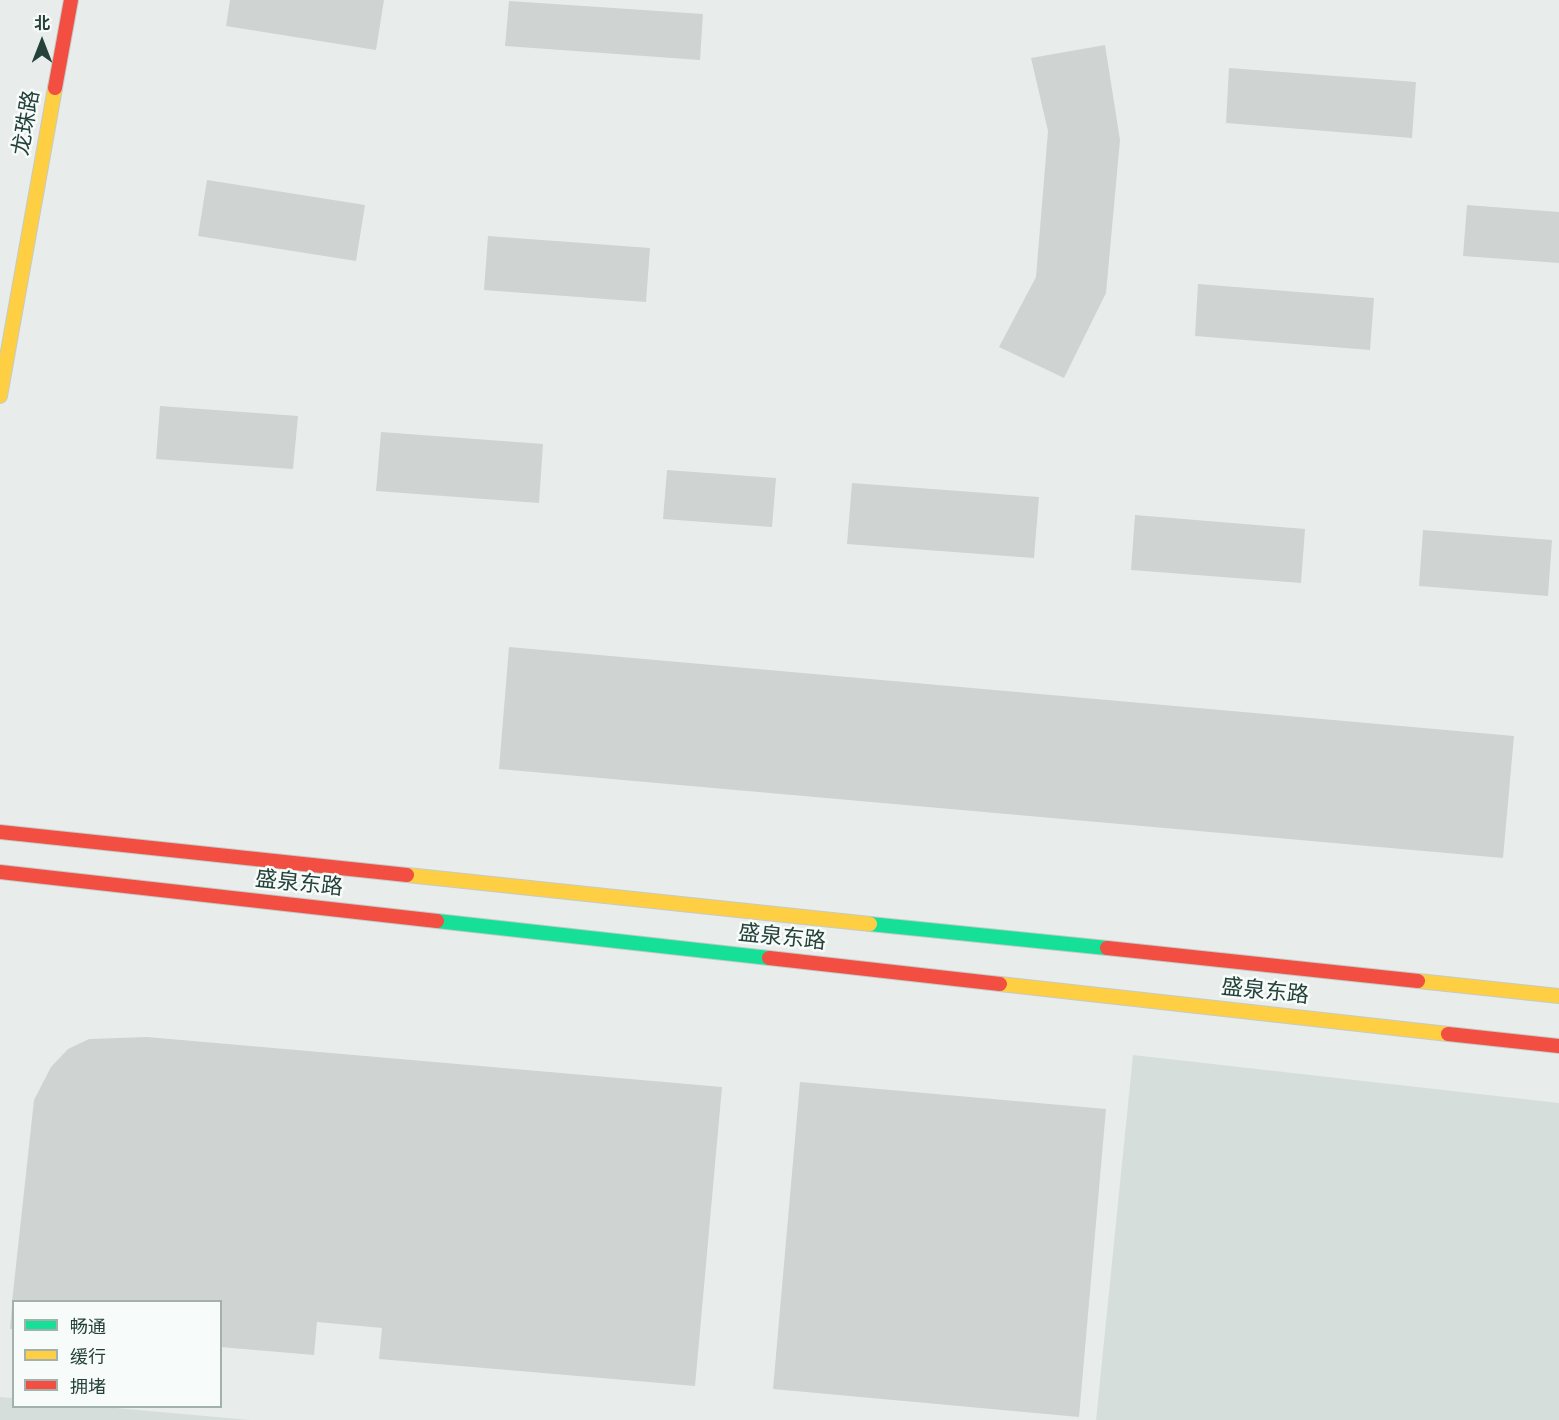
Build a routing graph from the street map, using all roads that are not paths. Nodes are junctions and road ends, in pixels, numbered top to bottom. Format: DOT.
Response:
graph roads {
  1 [pos="71,0"];
  2 [pos="0,396"];
  3 [pos="0,832"];
  4 [pos="0,872"];
  5 [pos="1559,996"];
  6 [pos="1559,1046"];
  1 -- 2 [label="street, 龙珠路"];
  3 -- 5 [label="street, 盛泉东路"];
  4 -- 6 [label="street, 盛泉东路"];
}
